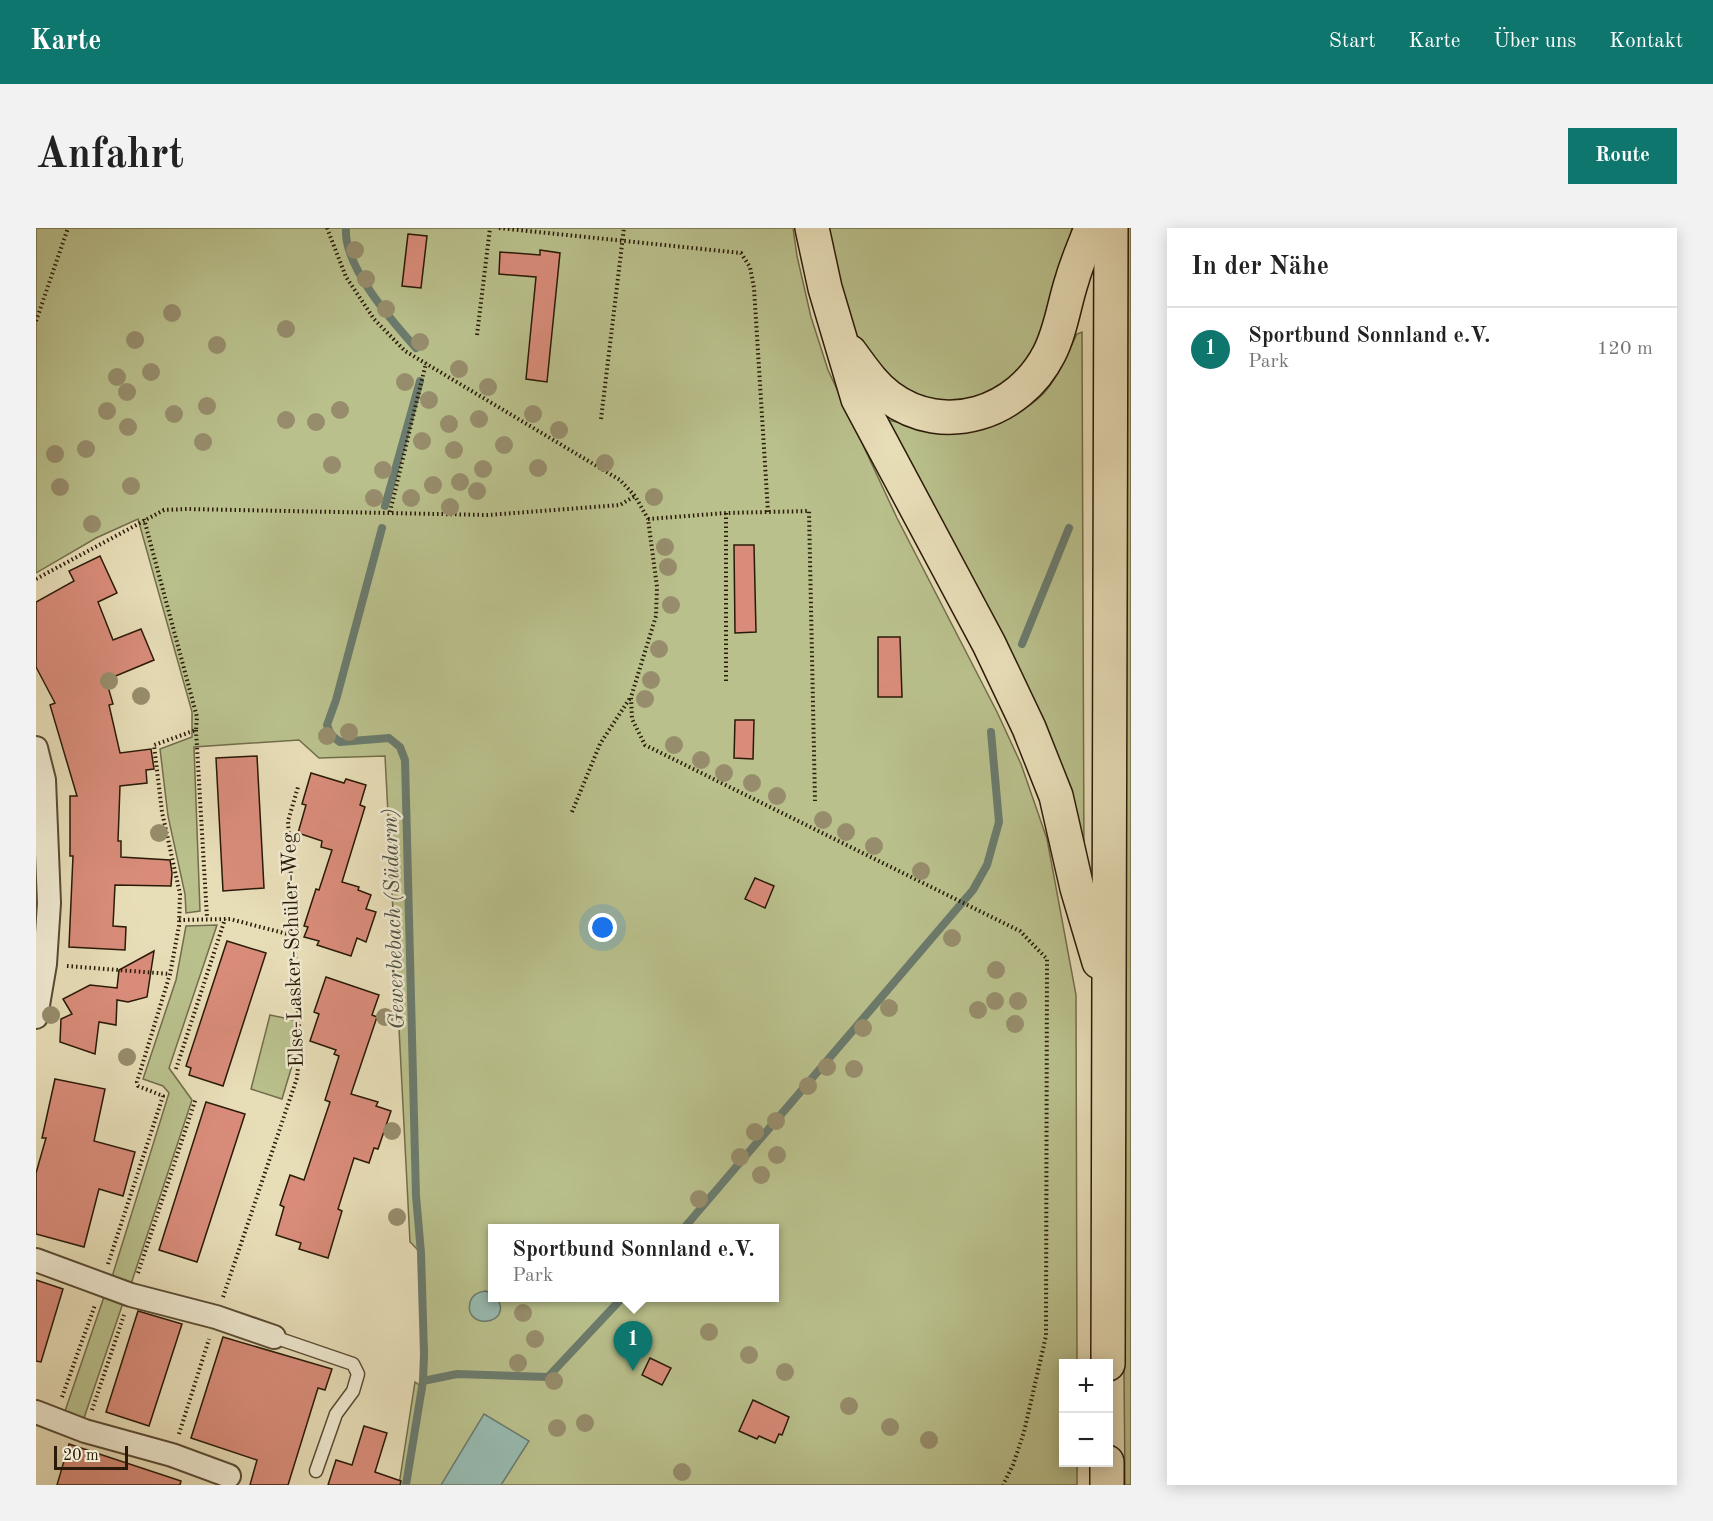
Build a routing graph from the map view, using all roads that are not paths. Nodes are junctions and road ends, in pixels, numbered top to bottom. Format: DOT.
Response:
graph roads {
  1 [pos="812,228"];
  2 [pos="1091,228"];
  3 [pos="1111,228"];
  4 [pos="840,338"];
  5 [pos="36,748"];
  6 [pos="1109,995"];
  7 [pos="36,1017"];
  8 [pos="36,1260"];
  9 [pos="274,1336"];
  10 [pos="1108,1359"];
  11 [pos="46,1415"];
  12 [pos="1107,1467"];
  13 [pos="316,1471"];
  14 [pos="229,1476"];
  15 [pos="1107,1485"];
  1 -- 4 [label="highway"];
  2 -- 4 [label="highway"];
  3 -- 6 [label="highway"];
  4 -- 6 [label="highway"];
  5 -- 7 [label="street"];
  6 -- 10 [label="highway"];
  8 -- 9 [label="street"];
  9 -- 13 [label="lane"];
  11 -- 14 [label="street"];
  12 -- 15 [label="highway"];
}
